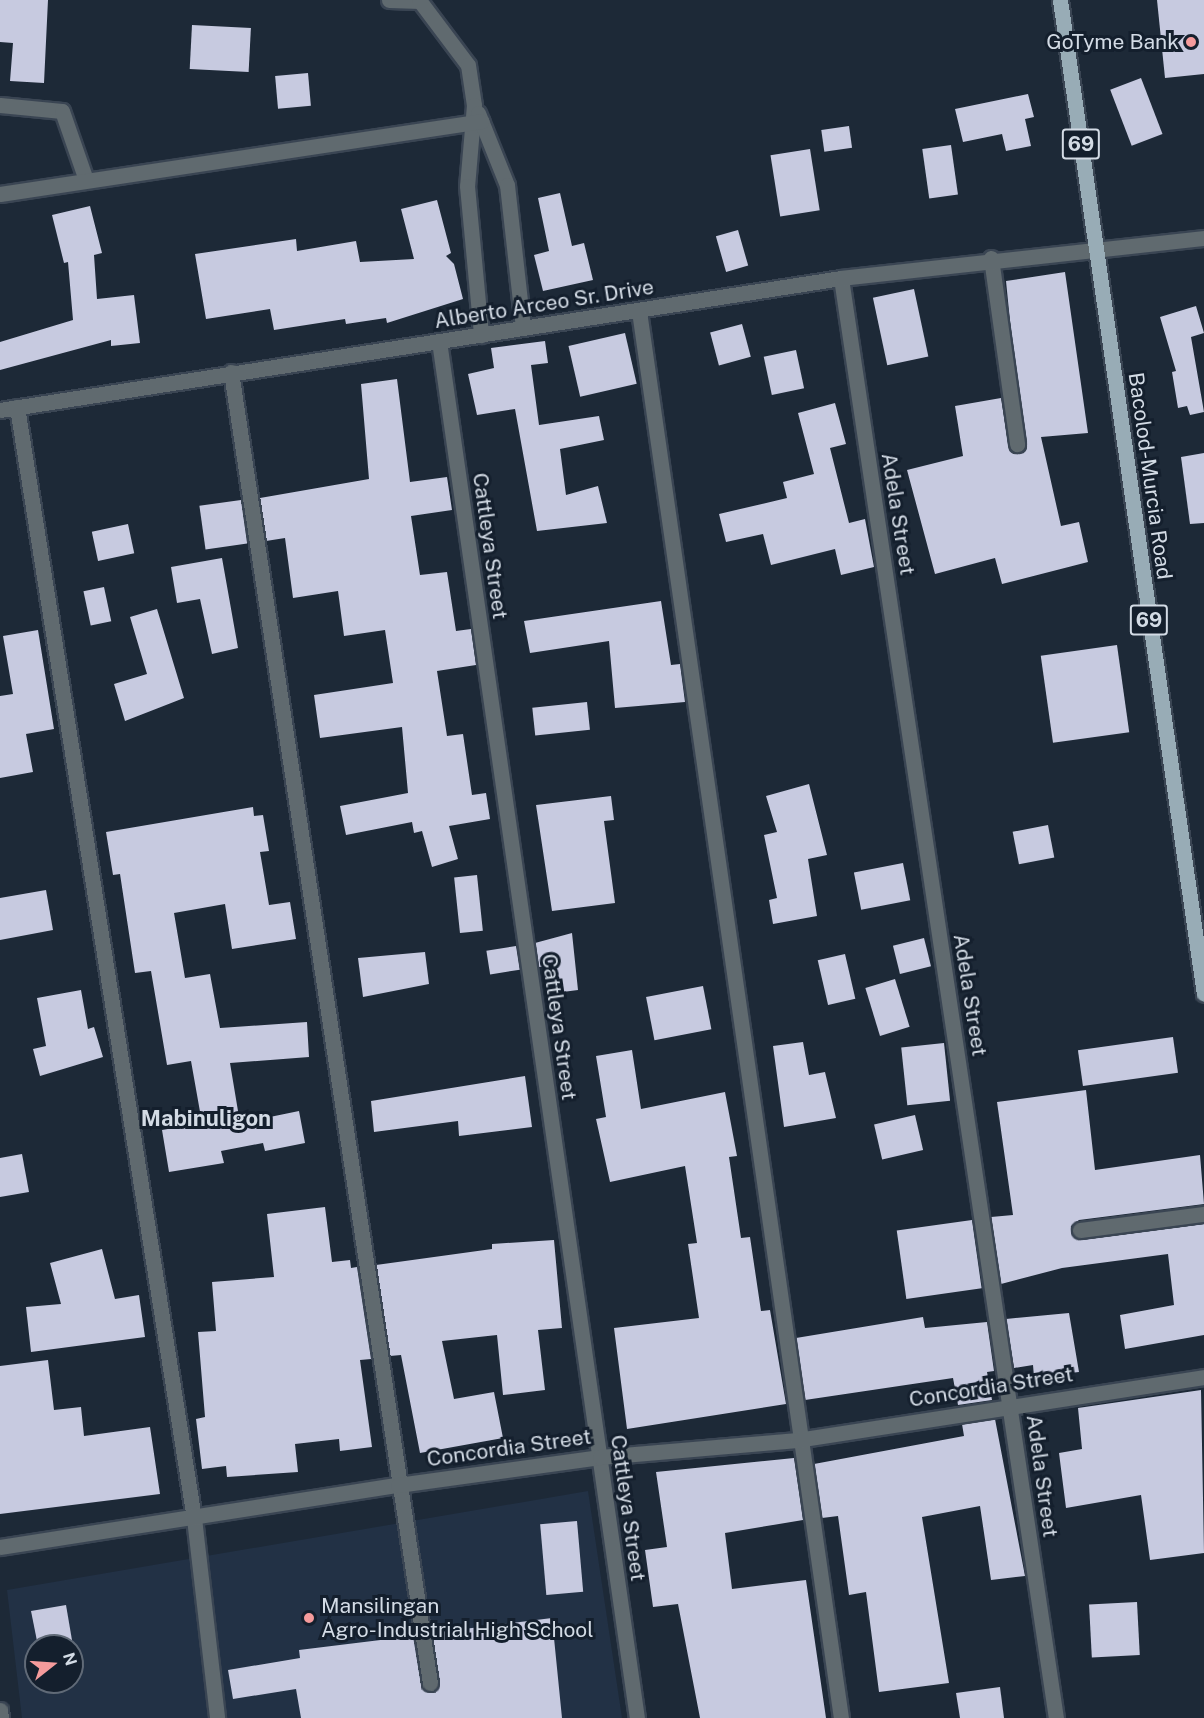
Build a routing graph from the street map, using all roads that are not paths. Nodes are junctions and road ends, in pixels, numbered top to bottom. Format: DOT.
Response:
graph roads {
  1 [pos="389,0"];
  2 [pos="1060,0"];
  3 [pos="419,1"];
  4 [pos="0,105"];
  5 [pos="477,122"];
  6 [pos="86,180"];
  7 [pos="0,194"];
  8 [pos="1204,238"];
  9 [pos="1096,246"];
  10 [pos="991,258"];
  11 [pos="841,278"];
  12 [pos="639,311"];
  13 [pos="523,328"];
  14 [pos="481,335"];
  15 [pos="440,341"];
  16 [pos="231,372"];
  17 [pos="17,407"];
  18 [pos="0,410"];
  19 [pos="1017,444"];
  20 [pos="1198,920"];
  21 [pos="1204,994"];
  22 [pos="1204,1214"];
  23 [pos="1080,1230"];
  24 [pos="1204,1377"];
  25 [pos="1011,1404"];
  26 [pos="797,1440"];
  27 [pos="600,1457"];
  28 [pos="398,1485"];
  29 [pos="194,1518"];
  30 [pos="0,1547"];
  31 [pos="430,1683"];
  32 [pos="0,1710"];
  33 [pos="1,1718"];
  34 [pos="217,1718"];
  35 [pos="638,1718"];
  36 [pos="841,1718"];
  37 [pos="1056,1718"];
  1 -- 3 [label="street"];
  2 -- 9 [label="main road, Bacolod-Murcia Road / 69"];
  3 -- 5 [label="street"];
  4 -- 6 [label="street"];
  5 -- 6 [label="street"];
  5 -- 13 [label="street"];
  5 -- 14 [label="street"];
  6 -- 7 [label="street"];
  8 -- 9 [label="street, Alberto Arceo Sr. Drive"];
  9 -- 10 [label="street, Alberto Arceo Sr. Drive"];
  9 -- 20 [label="main road, Bacolod-Murcia Road / 69"];
  10 -- 11 [label="street, Alberto Arceo Sr. Drive"];
  10 -- 19 [label="street"];
  11 -- 12 [label="street, Alberto Arceo Sr. Drive"];
  11 -- 25 [label="street, Adela Street"];
  12 -- 13 [label="street, Alberto Arceo Sr. Drive"];
  12 -- 26 [label="street"];
  13 -- 14 [label="street, Alberto Arceo Sr. Drive"];
  14 -- 15 [label="street, Alberto Arceo Sr. Drive"];
  15 -- 16 [label="street, Alberto Arceo Sr. Drive"];
  15 -- 27 [label="street, Cattleya Street"];
  16 -- 17 [label="street, Alberto Arceo Sr. Drive"];
  16 -- 28 [label="street"];
  17 -- 18 [label="street, Alberto Arceo Sr. Drive"];
  17 -- 29 [label="street"];
  20 -- 21 [label="main road, Bacolod-Murcia Road / 69"];
  22 -- 23 [label="street"];
  24 -- 25 [label="street, Concordia Street"];
  25 -- 26 [label="street, Concordia Street"];
  25 -- 37 [label="street, Adela Street"];
  26 -- 27 [label="street, Concordia Street"];
  26 -- 36 [label="street"];
  27 -- 28 [label="street, Concordia Street"];
  27 -- 35 [label="street, Cattleya Street"];
  28 -- 29 [label="street, Concordia Street"];
  28 -- 31 [label="street"];
  29 -- 30 [label="street, Concordia Street"];
  29 -- 34 [label="street"];
  32 -- 33 [label="street"];
}
